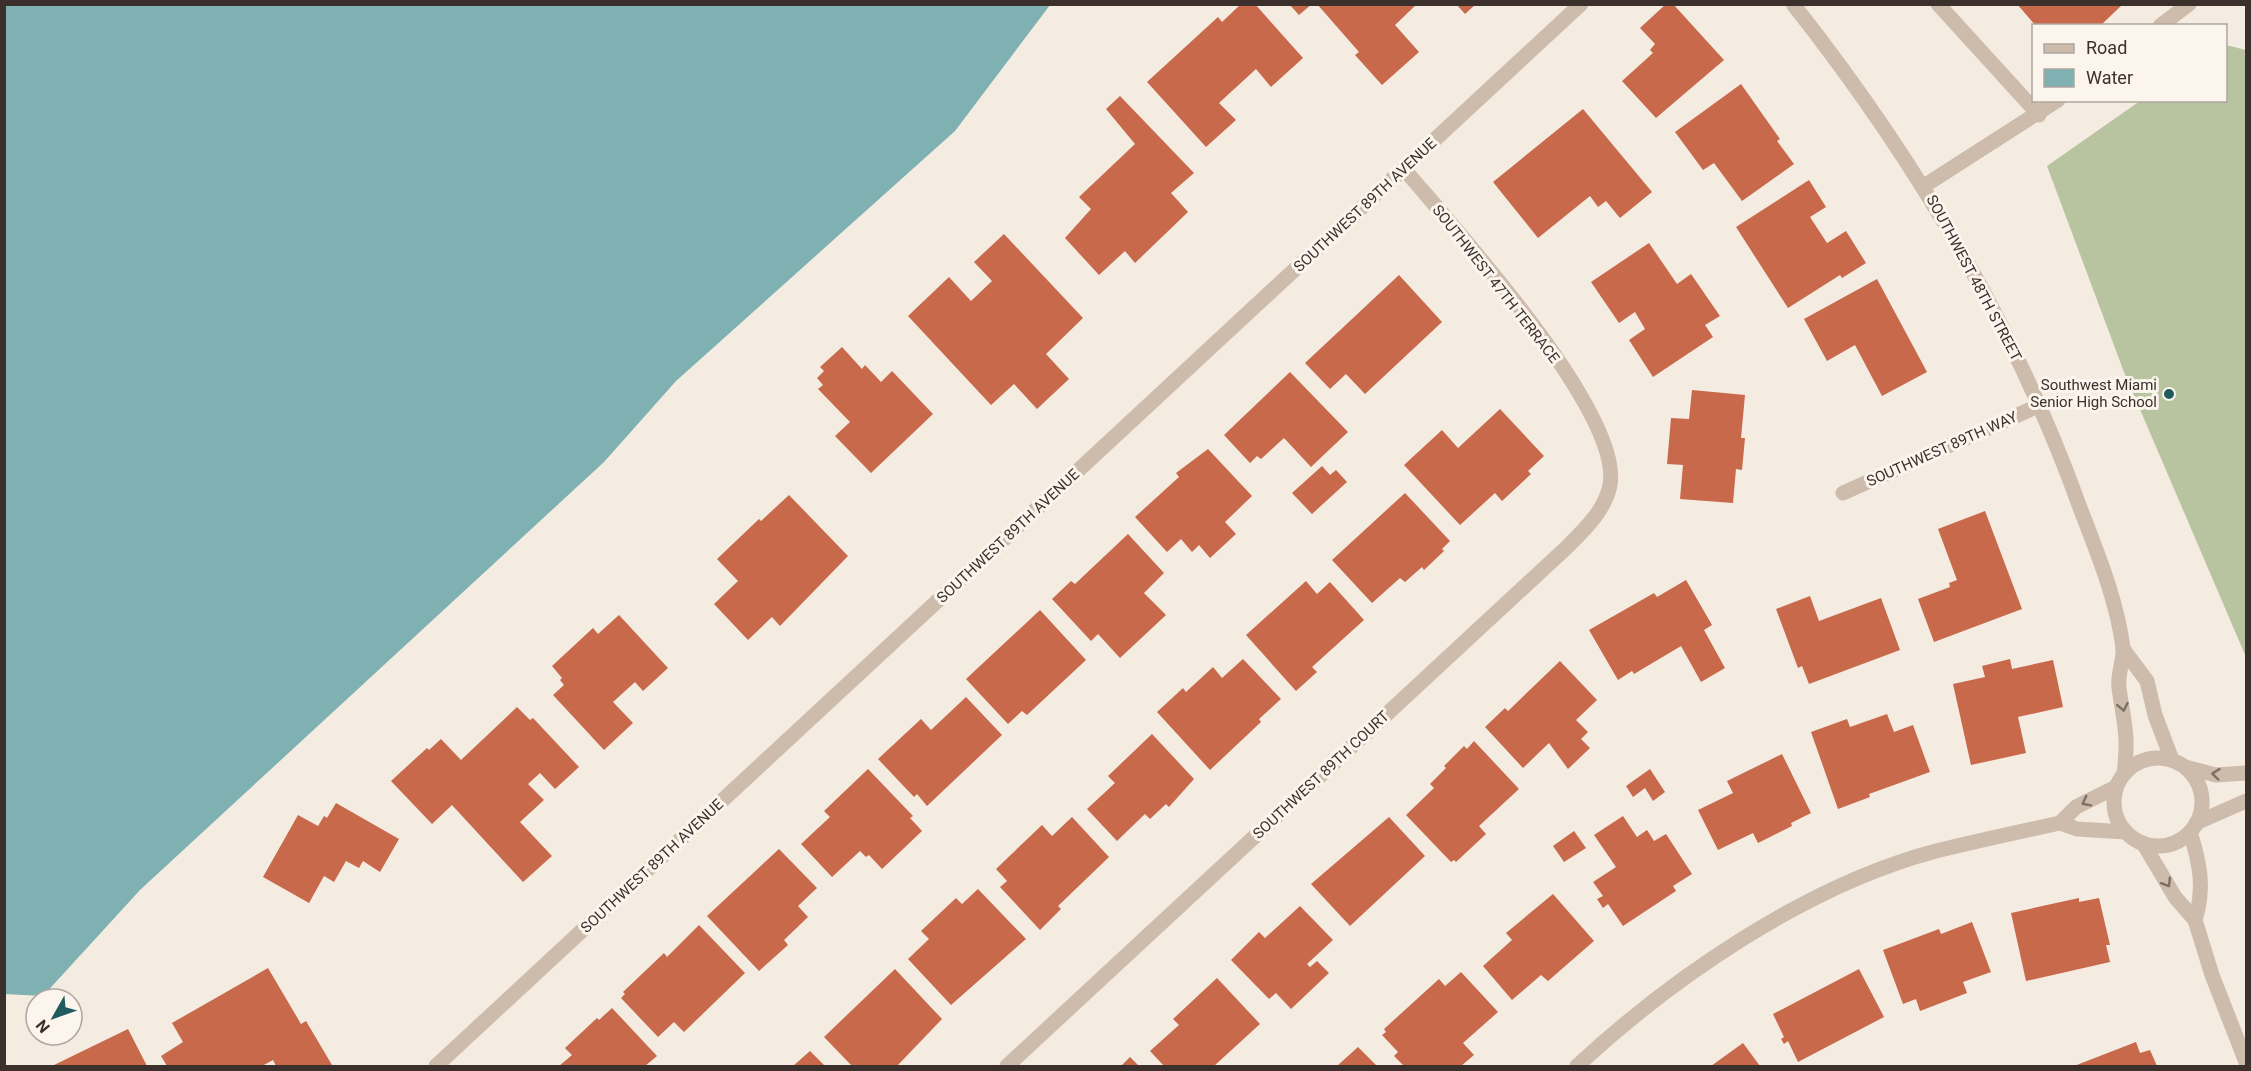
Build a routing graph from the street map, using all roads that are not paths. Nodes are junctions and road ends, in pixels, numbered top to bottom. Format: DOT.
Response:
graph roads {
  1 [pos="1581,4"];
  2 [pos="1792,4"];
  3 [pos="1938,4"];
  4 [pos="2189,4"];
  5 [pos="2163,24"];
  6 [pos="2055,102"];
  7 [pos="2039,115"];
  8 [pos="1404,169"];
  9 [pos="1924,186"];
  10 [pos="2040,405"];
  11 [pos="1611,468"];
  12 [pos="1844,493"];
  13 [pos="2123,649"];
  14 [pos="2179,764"];
  15 [pos="2124,773"];
  16 [pos="2247,773"];
  17 [pos="2116,787"];
  18 [pos="2247,801"];
  19 [pos="2060,824"];
  20 [pos="2193,828"];
  21 [pos="2126,832"];
  22 [pos="2143,843"];
  23 [pos="2194,920"];
  24 [pos="2247,1062"];
  25 [pos="436,1066"];
  26 [pos="1007,1066"];
  27 [pos="1577,1066"];
  1 -- 8 [label="street, SOUTHWEST 89TH AVENUE"];
  2 -- 9 [label="street, SOUTHWEST 48TH STREET"];
  3 -- 7 [label="street"];
  4 -- 5 [label="street"];
  6 -- 7 [label="street"];
  7 -- 9 [label="street"];
  8 -- 11 [label="street, SOUTHWEST 47TH TERRACE"];
  8 -- 25 [label="street, SOUTHWEST 89TH AVENUE"];
  9 -- 10 [label="street, SOUTHWEST 48TH STREET"];
  10 -- 12 [label="street, SOUTHWEST 89TH WAY"];
  10 -- 13 [label="street, SOUTHWEST 48TH STREET"];
  11 -- 26 [label="street, SOUTHWEST 89TH COURT"];
  13 -- 14 [label="street, SOUTHWEST 48TH STREET"];
  13 -- 15 [label="street, SOUTHWEST 48TH STREET, one-way"];
  14 -- 15 [label="street"];
  16 -- 14 [label="street, one-way"];
  14 -- 20 [label="street, SOUTHWEST 48TH STREET"];
  15 -- 17 [label="street, SOUTHWEST 48TH STREET"];
  17 -- 19 [label="street, one-way"];
  17 -- 21 [label="street"];
  18 -- 20 [label="street"];
  19 -- 21 [label="street"];
  19 -- 27 [label="street"];
  20 -- 22 [label="street"];
  20 -- 23 [label="street, SOUTHWEST 48TH STREET"];
  21 -- 22 [label="street"];
  22 -- 23 [label="street, one-way"];
  23 -- 24 [label="street"];
}
